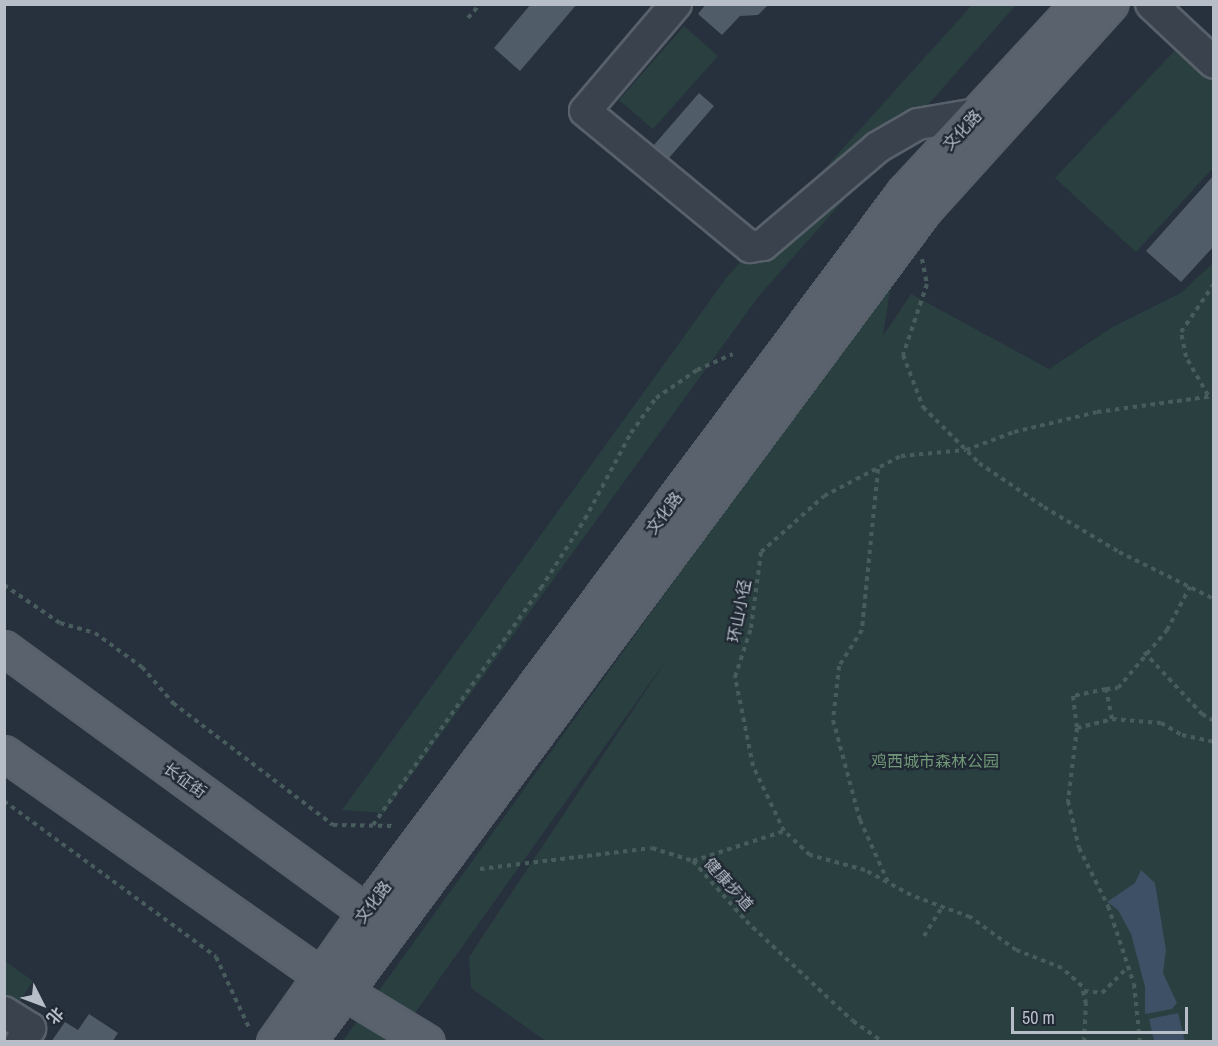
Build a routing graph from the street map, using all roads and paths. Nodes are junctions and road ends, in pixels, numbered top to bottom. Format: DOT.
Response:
graph roads {
  1 [pos="480,4"];
  2 [pos="676,4"];
  3 [pos="1078,4"];
  4 [pos="1110,4"];
  5 [pos="1151,4"];
  6 [pos="468,18"];
  7 [pos="1214,63"];
  8 [pos="976,114"];
  9 [pos="921,250"];
  10 [pos="1214,284"];
  11 [pos="733,354"];
  12 [pos="1211,395"];
  13 [pos="966,450"];
  14 [pos="878,468"];
  15 [pos="4,585"];
  16 [pos="1190,587"];
  17 [pos="1214,599"];
  18 [pos="4,648"];
  19 [pos="1144,652"];
  20 [pos="1106,689"];
  21 [pos="1112,719"];
  22 [pos="1214,721"];
  23 [pos="1077,728"];
  24 [pos="1214,742"];
  25 [pos="4,753"];
  26 [pos="4,801"];
  27 [pos="373,825"];
  28 [pos="430,826"];
  29 [pos="784,831"];
  30 [pos="693,861"];
  31 [pos="480,869"];
  32 [pos="889,883"];
  33 [pos="942,907"];
  34 [pos="366,912"];
  35 [pos="924,936"];
  36 [pos="1128,967"];
  37 [pos="333,988"];
  38 [pos="1084,991"];
  39 [pos="4,1012"];
  40 [pos="263,1037"];
  41 [pos="21,1041"];
  42 [pos="307,1041"];
  43 [pos="427,1041"];
  44 [pos="883,1041"];
  45 [pos="1084,1041"];
  46 [pos="1140,1041"];
  1 -- 6 [label="path"];
  2 -- 8 [label="street"];
  3 -- 8 [label="main road, 文化路"];
  4 -- 37 [label="main road, 文化路"];
  5 -- 7 [label="street"];
  8 -- 28 [label="main road, 文化路"];
  9 -- 13 [label="path"];
  10 -- 12 [label="path"];
  11 -- 27 [label="path"];
  12 -- 13 [label="path, 环山小径"];
  13 -- 14 [label="path, 环山小径"];
  13 -- 16 [label="path"];
  14 -- 29 [label="path, 环山小径"];
  14 -- 32 [label="path"];
  15 -- 27 [label="path"];
  16 -- 17 [label="path"];
  16 -- 19 [label="path"];
  18 -- 34 [label="main road, 长征街"];
  19 -- 20 [label="path"];
  19 -- 22 [label="path"];
  20 -- 21 [label="path"];
  20 -- 23 [label="path"];
  21 -- 23 [label="path"];
  21 -- 24 [label="path"];
  23 -- 36 [label="path"];
  25 -- 37 [label="main road"];
  26 -- 40 [label="path"];
  27 -- 28 [label="path"];
  28 -- 34 [label="main road, 文化路"];
  29 -- 30 [label="path"];
  29 -- 32 [label="path, 环山小径"];
  30 -- 31 [label="path, 健康步道"];
  30 -- 44 [label="path, 健康步道"];
  32 -- 33 [label="path, 环山小径"];
  33 -- 35 [label="path"];
  33 -- 38 [label="path, 环山小径"];
  34 -- 37 [label="main road, 文化路"];
  36 -- 38 [label="path"];
  36 -- 46 [label="path"];
  37 -- 40 [label="main road, 文化路"];
  37 -- 42 [label="main road, 文化路"];
  37 -- 43 [label="main road"];
  38 -- 45 [label="path"];
  39 -- 41 [label="street"];
}
